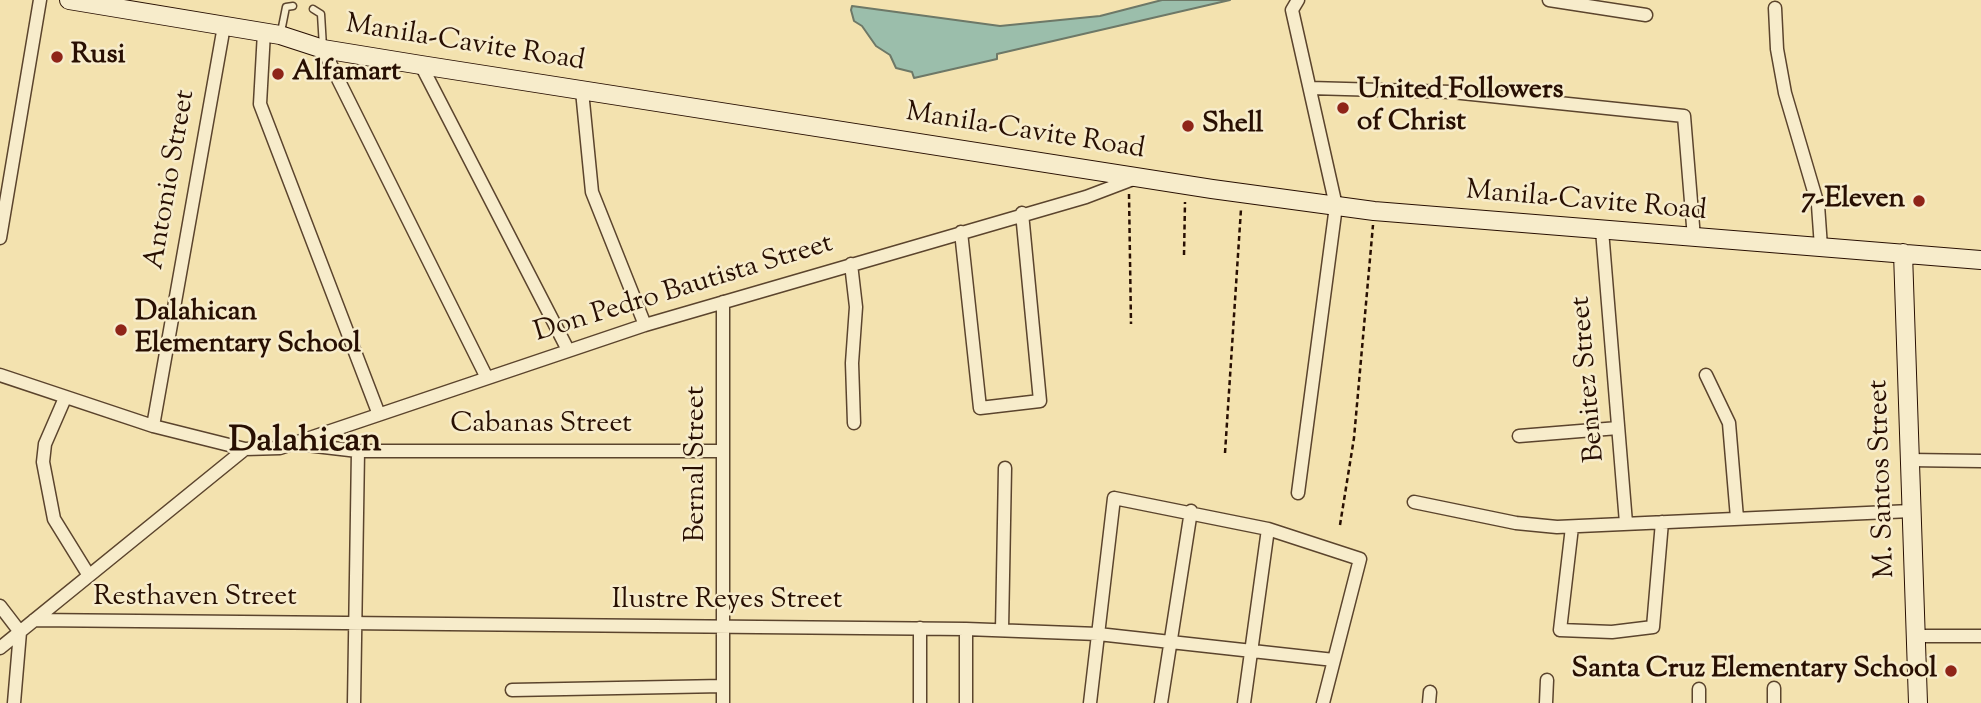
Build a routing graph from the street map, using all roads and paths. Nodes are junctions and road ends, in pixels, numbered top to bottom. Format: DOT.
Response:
graph roads {
  1 [pos="40,0"];
  2 [pos="69,0"];
  3 [pos="1549,0"];
  4 [pos="1296,1"];
  5 [pos="293,6"];
  6 [pos="1775,8"];
  7 [pos="313,9"];
  8 [pos="1646,15"];
  9 [pos="224,26"];
  10 [pos="272,33"];
  11 [pos="323,49"];
  12 [pos="421,65"];
  13 [pos="1310,88"];
  14 [pos="582,91"];
  15 [pos="1135,178"];
  16 [pos="1185,186"];
  17 [pos="1242,193"];
  18 [pos="1336,206"];
  19 [pos="1374,211"];
  20 [pos="1022,214"];
  21 [pos="1602,230"];
  22 [pos="961,232"];
  23 [pos="0,238"];
  24 [pos="1694,238"];
  25 [pos="1821,247"];
  26 [pos="1903,253"];
  27 [pos="1184,255"];
  28 [pos="1981,261"];
  29 [pos="851,264"];
  30 [pos="723,302"];
  31 [pos="1131,324"];
  32 [pos="645,325"];
  33 [pos="568,351"];
  34 [pos="0,375"];
  35 [pos="1706,375"];
  36 [pos="486,376"];
  37 [pos="65,398"];
  38 [pos="378,412"];
  39 [pos="853,422"];
  40 [pos="153,426"];
  41 [pos="1618,428"];
  42 [pos="1519,436"];
  43 [pos="298,443"];
  44 [pos="245,449"];
  45 [pos="723,451"];
  46 [pos="358,452"];
  47 [pos="1225,453"];
  48 [pos="1909,460"];
  49 [pos="1981,461"];
  50 [pos="1005,468"];
  51 [pos="1298,493"];
  52 [pos="1414,502"];
  53 [pos="1191,511"];
  54 [pos="1911,511"];
  55 [pos="1737,518"];
  56 [pos="1662,522"];
  57 [pos="1626,523"];
  58 [pos="1340,525"];
  59 [pos="1572,527"];
  60 [pos="1268,529"];
  61 [pos="88,574"];
  62 [pos="0,606"];
  63 [pos="34,621"];
  64 [pos="356,624"];
  65 [pos="723,626"];
  66 [pos="920,628"];
  67 [pos="966,629"];
  68 [pos="1002,630"];
  69 [pos="20,632"];
  70 [pos="1098,634"];
  71 [pos="1916,636"];
  72 [pos="1981,636"];
  73 [pos="1168,642"];
  74 [pos="0,648"];
  75 [pos="1250,650"];
  76 [pos="1334,660"];
  77 [pos="1547,680"];
  78 [pos="723,687"];
  79 [pos="1774,688"];
  80 [pos="1699,689"];
  81 [pos="512,690"];
  82 [pos="14,703"];
  83 [pos="354,703"];
  84 [pos="723,703"];
  85 [pos="920,703"];
  86 [pos="966,703"];
  87 [pos="1090,703"];
  88 [pos="1161,703"];
  89 [pos="1244,703"];
  90 [pos="1323,703"];
  91 [pos="1546,703"];
  92 [pos="1699,703"];
  93 [pos="1774,703"];
  94 [pos="1918,703"];
  1 -- 23 [label="street"];
  2 -- 9 [label="main road, Manila-Cavite Road"];
  3 -- 8 [label="street"];
  4 -- 13 [label="street"];
  5 -- 10 [label="lane"];
  6 -- 25 [label="street"];
  7 -- 11 [label="lane"];
  9 -- 10 [label="main road, Manila-Cavite Road"];
  9 -- 40 [label="street, Antonio Street"];
  10 -- 11 [label="main road, Manila-Cavite Road"];
  10 -- 38 [label="street"];
  11 -- 12 [label="main road, Manila-Cavite Road"];
  11 -- 36 [label="street"];
  12 -- 14 [label="main road, Manila-Cavite Road"];
  12 -- 33 [label="street"];
  13 -- 18 [label="street"];
  13 -- 24 [label="street"];
  14 -- 15 [label="main road, Manila-Cavite Road"];
  14 -- 32 [label="street"];
  15 -- 16 [label="main road, Manila-Cavite Road"];
  15 -- 20 [label="street, Don Pedro Bautista Street"];
  15 -- 31 [label="path"];
  16 -- 17 [label="main road, Manila-Cavite Road"];
  16 -- 27 [label="path"];
  17 -- 18 [label="main road, Manila-Cavite Road"];
  17 -- 47 [label="path"];
  18 -- 19 [label="main road, Manila-Cavite Road"];
  18 -- 51 [label="street"];
  19 -- 21 [label="main road, Manila-Cavite Road"];
  19 -- 58 [label="path"];
  20 -- 22 [label="street, Don Pedro Bautista Street"];
  20 -- 22 [label="street"];
  21 -- 24 [label="main road, Manila-Cavite Road"];
  21 -- 41 [label="street, Benitez Street"];
  22 -- 29 [label="street, Don Pedro Bautista Street"];
  24 -- 25 [label="main road, Manila-Cavite Road"];
  25 -- 26 [label="main road, Manila-Cavite Road"];
  26 -- 28 [label="main road, Manila-Cavite Road"];
  26 -- 48 [label="main road, M. Santos Street"];
  29 -- 30 [label="street, Don Pedro Bautista Street"];
  29 -- 39 [label="street"];
  30 -- 32 [label="street, Don Pedro Bautista Street"];
  30 -- 45 [label="street, Bernal Street"];
  32 -- 33 [label="street, Don Pedro Bautista Street"];
  33 -- 36 [label="street, Don Pedro Bautista Street"];
  34 -- 37 [label="street, Don Pedro Bautista Street"];
  35 -- 55 [label="street"];
  36 -- 38 [label="street, Don Pedro Bautista Street"];
  37 -- 40 [label="street, Don Pedro Bautista Street"];
  37 -- 61 [label="street"];
  38 -- 43 [label="street, Don Pedro Bautista Street"];
  40 -- 44 [label="street, Don Pedro Bautista Street"];
  41 -- 42 [label="street"];
  41 -- 57 [label="street, Benitez Street"];
  43 -- 44 [label="street, Don Pedro Bautista Street"];
  43 -- 46 [label="street, Cabanas Street"];
  44 -- 61 [label="street"];
  45 -- 46 [label="street, Cabanas Street"];
  45 -- 65 [label="street, Bernal Street"];
  46 -- 64 [label="street"];
  48 -- 49 [label="street"];
  48 -- 54 [label="main road, M. Santos Street"];
  50 -- 68 [label="street"];
  52 -- 59 [label="street"];
  53 -- 60 [label="street"];
  53 -- 70 [label="street"];
  53 -- 73 [label="street"];
  54 -- 55 [label="street"];
  54 -- 71 [label="main road, M. Santos Street"];
  55 -- 56 [label="street"];
  56 -- 57 [label="street"];
  56 -- 59 [label="street"];
  57 -- 59 [label="street"];
  60 -- 75 [label="street"];
  60 -- 76 [label="street"];
  61 -- 63 [label="street"];
  62 -- 69 [label="street"];
  63 -- 64 [label="street, Resthaven Street"];
  63 -- 69 [label="street"];
  64 -- 65 [label="street, Ilustre Reyes Street"];
  64 -- 83 [label="street"];
  65 -- 66 [label="street, Ilustre Reyes Street"];
  65 -- 78 [label="street, Bernal Street"];
  66 -- 67 [label="street, Ilustre Reyes Street"];
  66 -- 85 [label="street"];
  67 -- 68 [label="street, Ilustre Reyes Street"];
  67 -- 86 [label="street"];
  68 -- 70 [label="street, Ilustre Reyes Street"];
  69 -- 74 [label="street"];
  69 -- 82 [label="street"];
  70 -- 73 [label="street, Ilustre Reyes Street"];
  70 -- 87 [label="street"];
  71 -- 72 [label="street"];
  71 -- 94 [label="main road, M. Santos Street"];
  73 -- 75 [label="street, Ilustre Reyes Street"];
  73 -- 88 [label="street"];
  75 -- 76 [label="street, Ilustre Reyes Street"];
  75 -- 89 [label="street"];
  76 -- 90 [label="street"];
  77 -- 91 [label="street"];
  78 -- 81 [label="street"];
  78 -- 84 [label="street, Bernal Street"];
  79 -- 93 [label="street"];
  80 -- 92 [label="street"];
}
